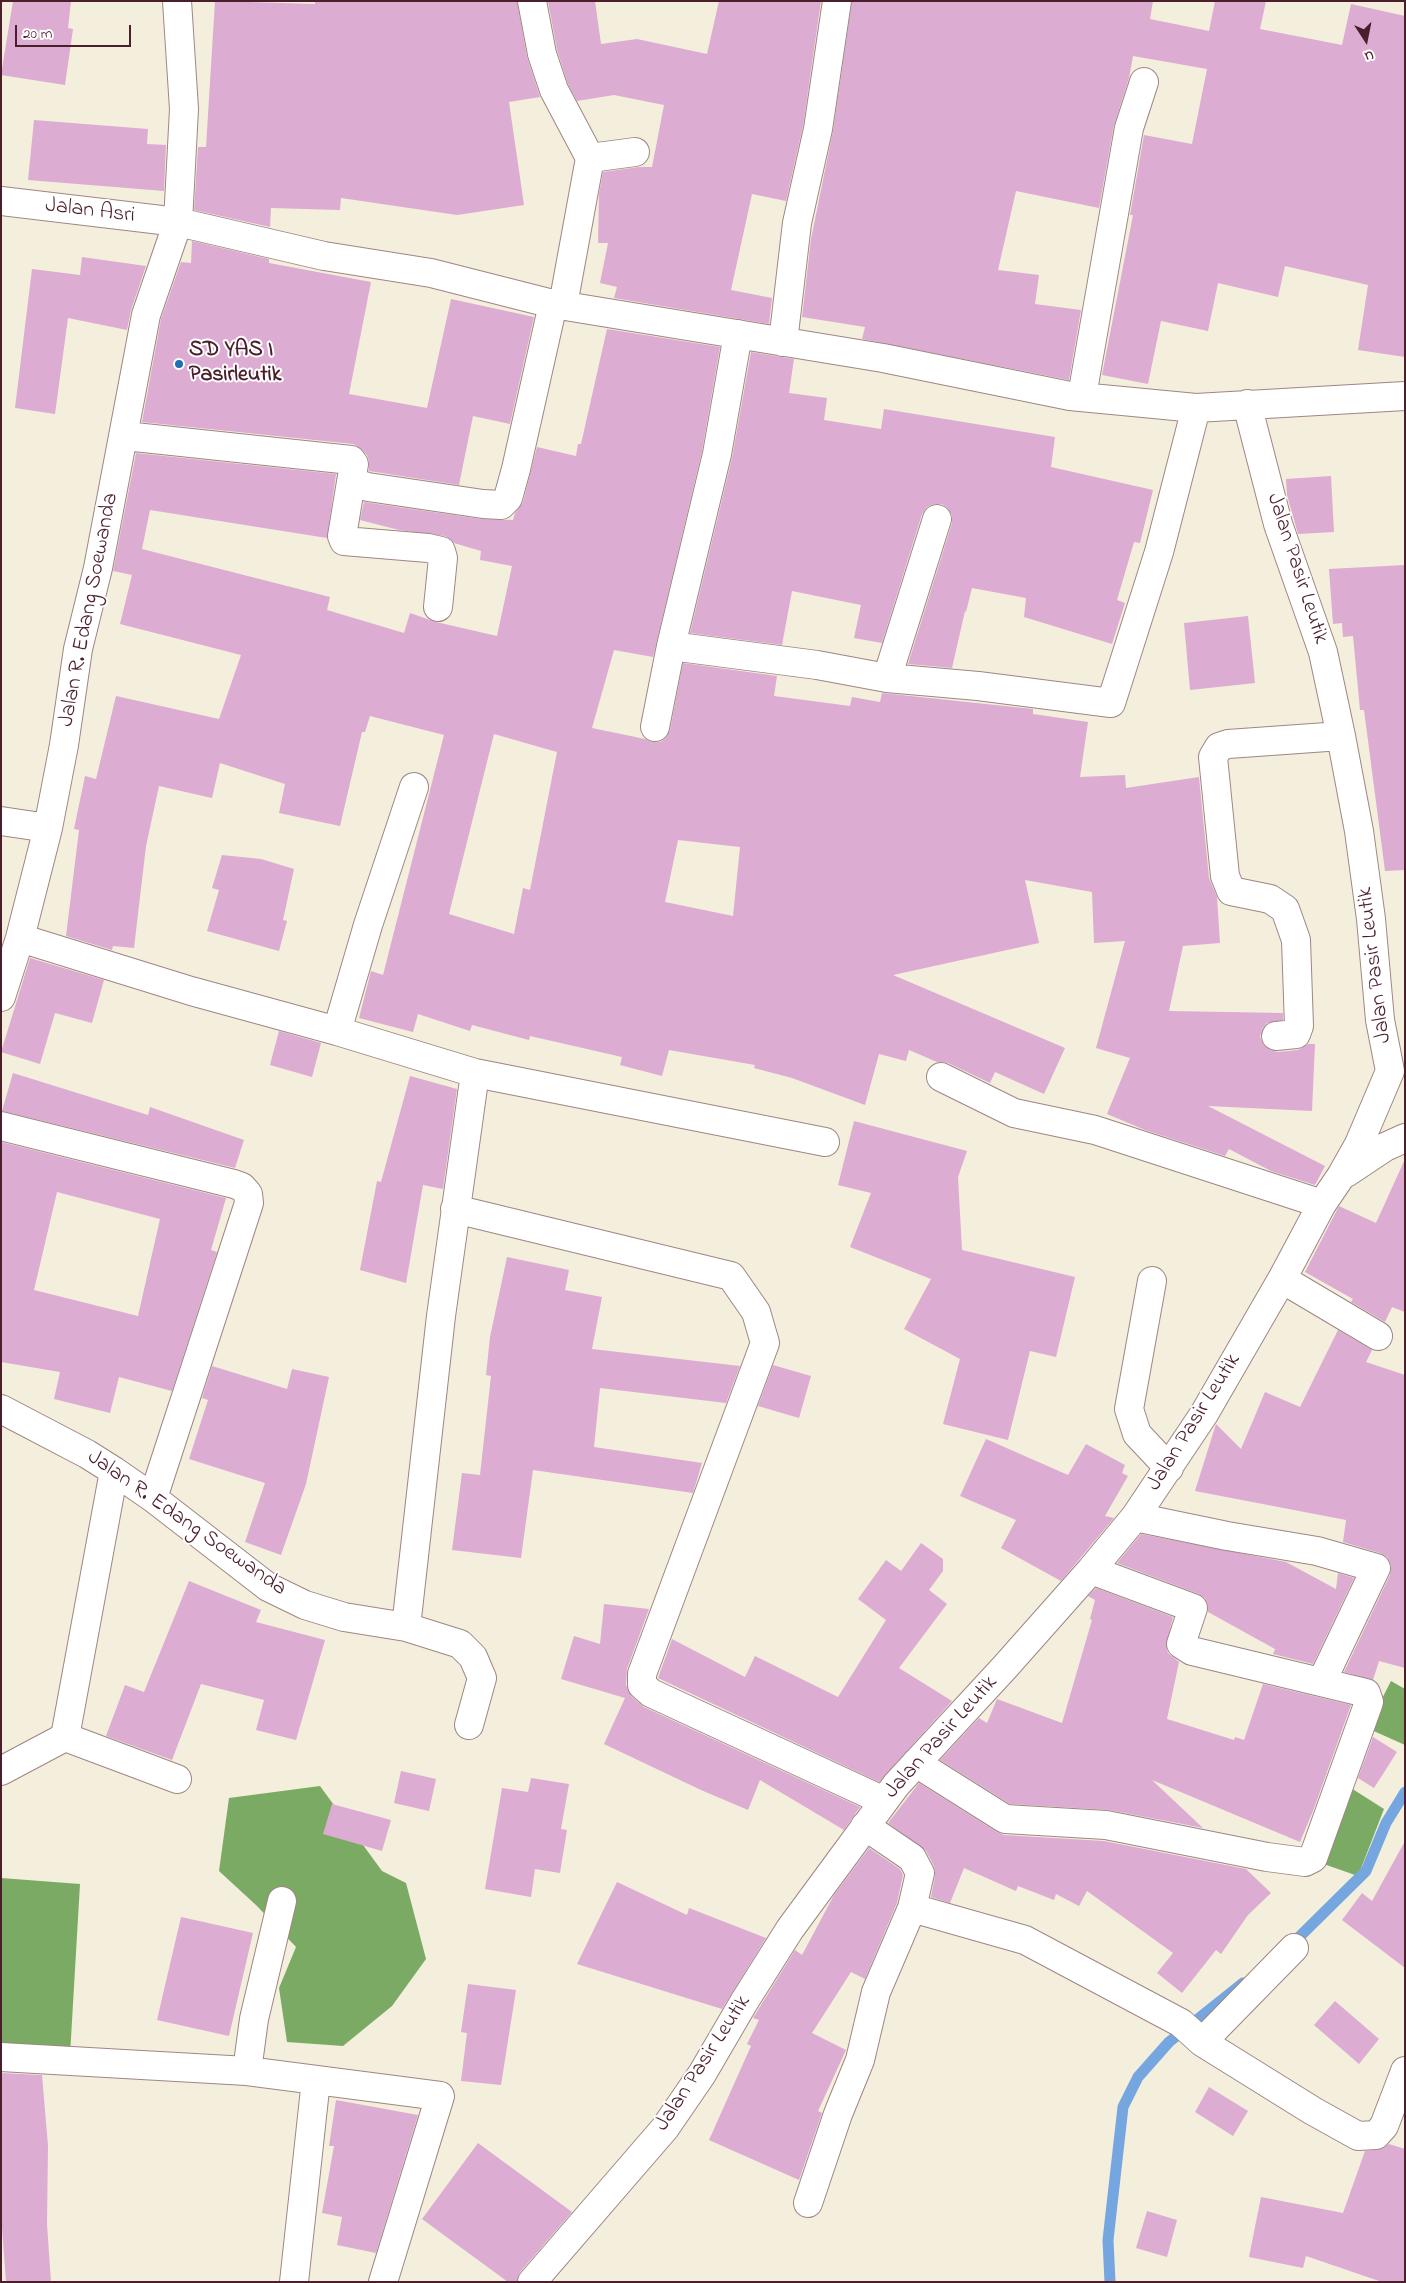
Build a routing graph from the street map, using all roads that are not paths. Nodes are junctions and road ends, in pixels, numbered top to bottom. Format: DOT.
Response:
graph roads {
  1 [pos="177,1"];
  2 [pos="532,1"];
  3 [pos="838,1"];
  4 [pos="1144,82"];
  5 [pos="635,152"];
  6 [pos="590,158"];
  7 [pos="1,201"];
  8 [pos="178,222"];
  9 [pos="558,304"];
  10 [pos="738,334"];
  11 [pos="783,342"];
  12 [pos="1082,396"];
  13 [pos="1405,396"];
  14 [pos="1247,404"];
  15 [pos="1196,408"];
  16 [pos="125,436"];
  17 [pos="352,482"];
  18 [pos="936,519"];
  19 [pos="438,607"];
  20 [pos="672,646"];
  21 [pos="887,678"];
  22 [pos="655,727"];
  23 [pos="1341,736"];
  24 [pos="414,787"];
  25 [pos="1,821"];
  26 [pos="48,828"];
  27 [pos="20,938"];
  28 [pos="1,998"];
  29 [pos="337,1031"];
  30 [pos="1276,1036"];
  31 [pos="475,1073"];
  32 [pos="941,1078"];
  33 [pos="1397,1082"];
  34 [pos="1,1126"];
  35 [pos="1405,1138"];
  36 [pos="825,1142"];
  37 [pos="1341,1176"];
  38 [pos="1322,1204"];
  39 [pos="455,1209"];
  40 [pos="1282,1279"];
  41 [pos="1152,1281"];
  42 [pos="1378,1336"];
  43 [pos="1,1409"];
  44 [pos="1168,1468"];
  45 [pos="114,1471"];
  46 [pos="153,1498"];
  47 [pos="1135,1517"];
  48 [pos="1091,1570"];
  49 [pos="406,1627"];
  50 [pos="1322,1681"];
  51 [pos="469,1725"];
  52 [pos="65,1737"];
  53 [pos="916,1763"];
  54 [pos="1,1771"];
  55 [pos="177,1779"];
  56 [pos="884,1801"];
  57 [pos="865,1826"];
  58 [pos="282,1901"];
  59 [pos="912,1908"];
  60 [pos="1294,1948"];
  61 [pos="1192,2033"];
  62 [pos="1,2057"];
  63 [pos="247,2071"];
  64 [pos="1405,2071"];
  65 [pos="316,2080"];
  66 [pos="1395,2129"];
  67 [pos="808,2203"];
  68 [pos="294,2282"];
  69 [pos="382,2282"];
  70 [pos="532,2282"];
  1 -- 8 [label="street, Jalan R. Edang Soewanda"];
  2 -- 6 [label="street"];
  3 -- 11 [label="street"];
  4 -- 12 [label="street"];
  5 -- 6 [label="street"];
  6 -- 9 [label="street"];
  7 -- 8 [label="street, Jalan Asri"];
  8 -- 9 [label="street, Jalan Asri"];
  8 -- 16 [label="street, Jalan R. Edang Soewanda"];
  9 -- 10 [label="street, Jalan Asri"];
  9 -- 17 [label="street"];
  10 -- 11 [label="street, Jalan Asri"];
  10 -- 20 [label="street"];
  11 -- 12 [label="street, Jalan Asri"];
  12 -- 15 [label="street, Jalan Asri"];
  13 -- 14 [label="street, Jalan Asri"];
  14 -- 15 [label="street, Jalan Asri"];
  14 -- 23 [label="street, Jalan Pasir Leutik"];
  15 -- 21 [label="street"];
  16 -- 17 [label="street"];
  16 -- 26 [label="street, Jalan R. Edang Soewanda"];
  17 -- 19 [label="street"];
  18 -- 21 [label="street"];
  20 -- 21 [label="street"];
  20 -- 22 [label="street"];
  23 -- 30 [label="street"];
  23 -- 33 [label="street, Jalan Pasir Leutik"];
  24 -- 29 [label="street"];
  25 -- 26 [label="street"];
  26 -- 27 [label="street, Jalan R. Edang Soewanda"];
  27 -- 28 [label="street, Jalan R. Edang Soewanda"];
  27 -- 29 [label="street"];
  29 -- 31 [label="street"];
  31 -- 36 [label="street"];
  31 -- 39 [label="street"];
  32 -- 38 [label="street"];
  33 -- 37 [label="street, Jalan Pasir Leutik"];
  34 -- 46 [label="street"];
  35 -- 37 [label="street"];
  37 -- 38 [label="street, Jalan Pasir Leutik"];
  38 -- 40 [label="street, Jalan Pasir Leutik"];
  39 -- 49 [label="street"];
  39 -- 56 [label="street"];
  40 -- 42 [label="street"];
  40 -- 44 [label="street, Jalan Pasir Leutik"];
  41 -- 44 [label="street"];
  43 -- 45 [label="street, Jalan R. Edang Soewanda"];
  44 -- 47 [label="street, Jalan Pasir Leutik"];
  45 -- 46 [label="street, Jalan R. Edang Soewanda"];
  45 -- 52 [label="street"];
  46 -- 49 [label="street, Jalan R. Edang Soewanda"];
  47 -- 48 [label="street, Jalan Pasir Leutik"];
  47 -- 50 [label="street"];
  48 -- 50 [label="street"];
  48 -- 53 [label="street, Jalan Pasir Leutik"];
  49 -- 51 [label="street, Jalan R. Edang Soewanda"];
  50 -- 53 [label="street"];
  52 -- 54 [label="street"];
  52 -- 55 [label="street"];
  53 -- 56 [label="street, Jalan Pasir Leutik"];
  56 -- 57 [label="street, Jalan Pasir Leutik"];
  57 -- 59 [label="street"];
  57 -- 70 [label="street, Jalan Pasir Leutik"];
  58 -- 63 [label="street"];
  59 -- 61 [label="street"];
  59 -- 67 [label="street"];
  60 -- 61 [label="street"];
  61 -- 66 [label="street"];
  62 -- 63 [label="street"];
  63 -- 65 [label="street"];
  64 -- 66 [label="street"];
  65 -- 68 [label="street"];
  65 -- 69 [label="street"];
}
